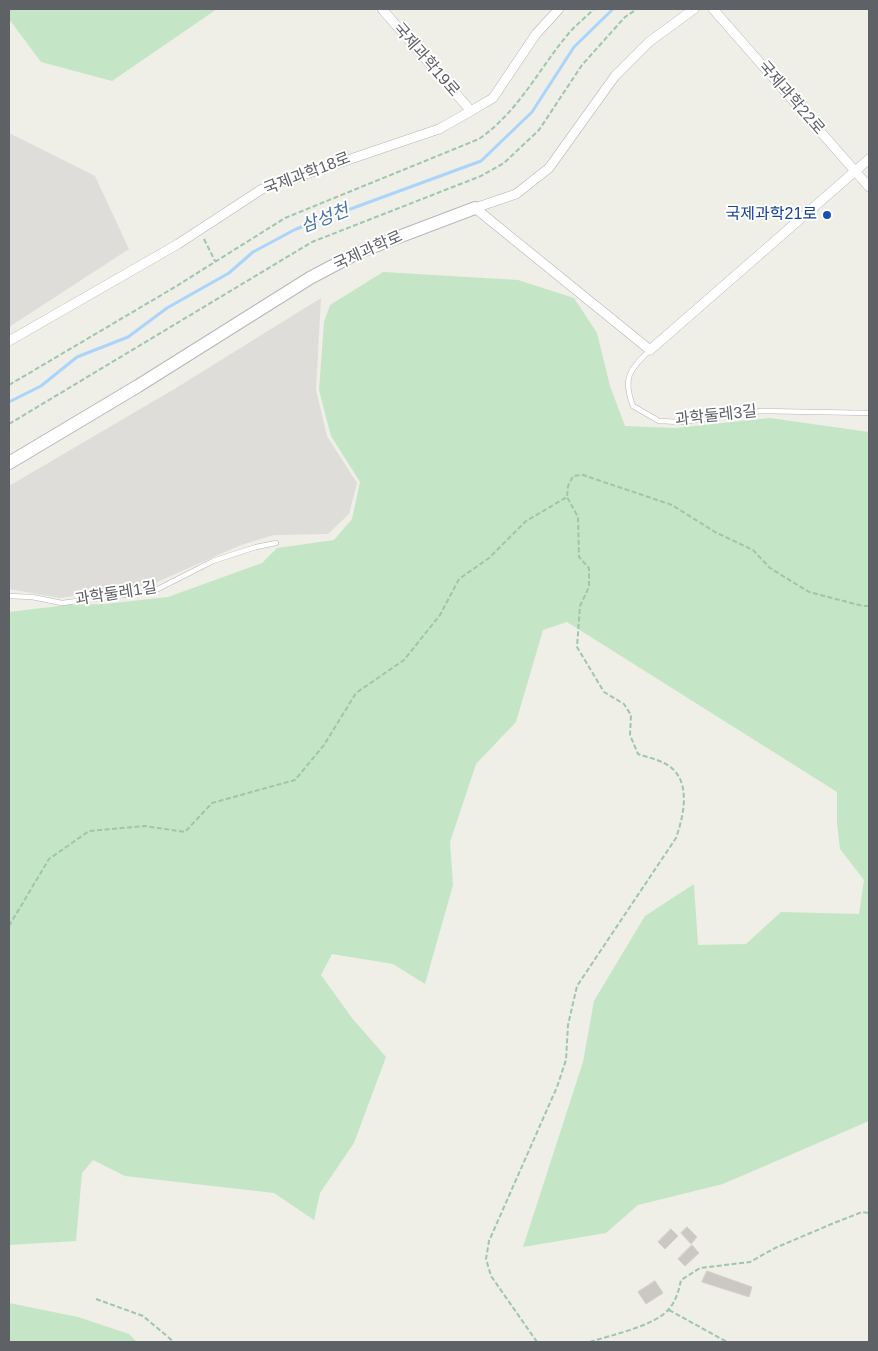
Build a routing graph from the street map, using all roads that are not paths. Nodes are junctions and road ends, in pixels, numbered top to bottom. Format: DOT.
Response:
graph roads {
  1 [pos="382,9"];
  2 [pos="559,9"];
  3 [pos="694,9"];
  4 [pos="713,9"];
  5 [pos="471,111"];
  6 [pos="869,159"];
  7 [pos="855,172"];
  8 [pos="869,186"];
  9 [pos="475,208"];
  10 [pos="9,341"];
  11 [pos="650,350"];
  12 [pos="869,413"];
  13 [pos="9,463"];
  14 [pos="276,544"];
  15 [pos="9,596"];
  1 -- 5 [label="street, 국제과학19로"];
  2 -- 5 [label="street, 국제과학18로"];
  3 -- 9 [label="street, 국제과학로"];
  4 -- 7 [label="street, 국제과학22로"];
  5 -- 10 [label="street, 국제과학18로"];
  6 -- 7 [label="street"];
  7 -- 8 [label="street, 국제과학22로"];
  7 -- 11 [label="street"];
  9 -- 11 [label="street"];
  9 -- 13 [label="street, 국제과학로"];
  11 -- 12 [label="lane, 과학둘레3길"];
  14 -- 15 [label="lane, 과학둘레1길"];
}
